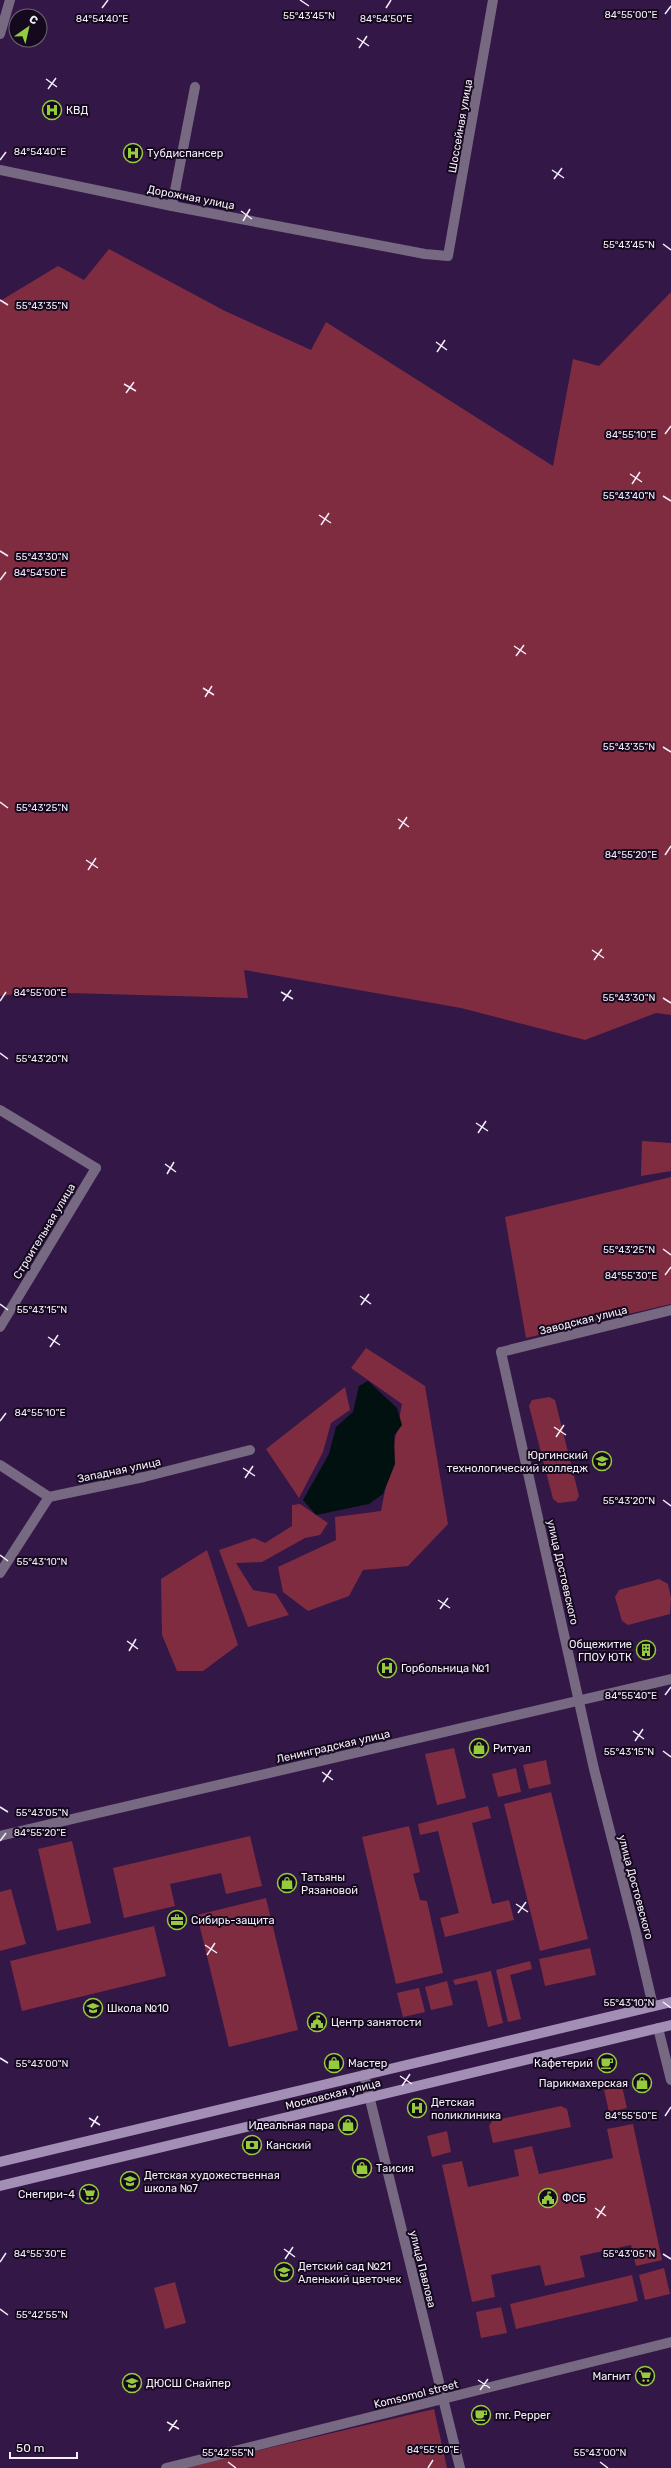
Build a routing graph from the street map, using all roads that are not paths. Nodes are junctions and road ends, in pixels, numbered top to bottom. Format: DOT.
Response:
graph roads {
  1 [pos="10,0"];
  2 [pos="493,0"];
  3 [pos="0,34"];
  4 [pos="195,87"];
  5 [pos="0,170"];
  6 [pos="172,206"];
  7 [pos="448,256"];
  8 [pos="0,1110"];
  9 [pos="671,1310"];
  10 [pos="0,1326"];
  11 [pos="501,1352"];
  12 [pos="250,1450"];
  13 [pos="0,1465"];
  14 [pos="49,1497"];
  15 [pos="0,1573"];
  16 [pos="671,1679"];
  17 [pos="579,1700"];
  18 [pos="0,1836"];
  19 [pos="671,2002"];
  20 [pos="653,2006"];
  21 [pos="671,2025"];
  22 [pos="658,2028"];
  23 [pos="364,2074"];
  24 [pos="671,2080"];
  25 [pos="370,2097"];
  26 [pos="0,2162"];
  27 [pos="0,2186"];
  28 [pos="671,2342"];
  29 [pos="443,2399"];
  30 [pos="166,2468"];
  31 [pos="460,2468"];
  1 -- 3 [label="street"];
  2 -- 7 [label="street, Шоссейная улица"];
  4 -- 6 [label="street"];
  5 -- 6 [label="street, Дорожная улица"];
  6 -- 7 [label="street, Дорожная улица"];
  8 -- 10 [label="street, Строительная улица"];
  9 -- 11 [label="street, Заводская улица"];
  11 -- 17 [label="street, улица Достоевского"];
  12 -- 14 [label="street, Западная улица"];
  13 -- 14 [label="street"];
  14 -- 15 [label="street"];
  16 -- 17 [label="street, Ленинградская улица"];
  17 -- 18 [label="street, Ленинградская улица"];
  17 -- 20 [label="street, улица Достоевского"];
  19 -- 20 [label="main road, Московская улица"];
  20 -- 23 [label="main road, Московская улица"];
  21 -- 22 [label="main road, Московская улица"];
  22 -- 24 [label="street"];
  22 -- 25 [label="main road, Московская улица"];
  23 -- 25 [label="street, улица Павлова"];
  23 -- 26 [label="main road, Московская улица"];
  25 -- 27 [label="main road, Московская улица"];
  25 -- 29 [label="street, улица Павлова"];
  28 -- 29 [label="street, Komsomol street"];
  29 -- 30 [label="street, Komsomol street"];
  29 -- 31 [label="street, улица Павлова"];
}
